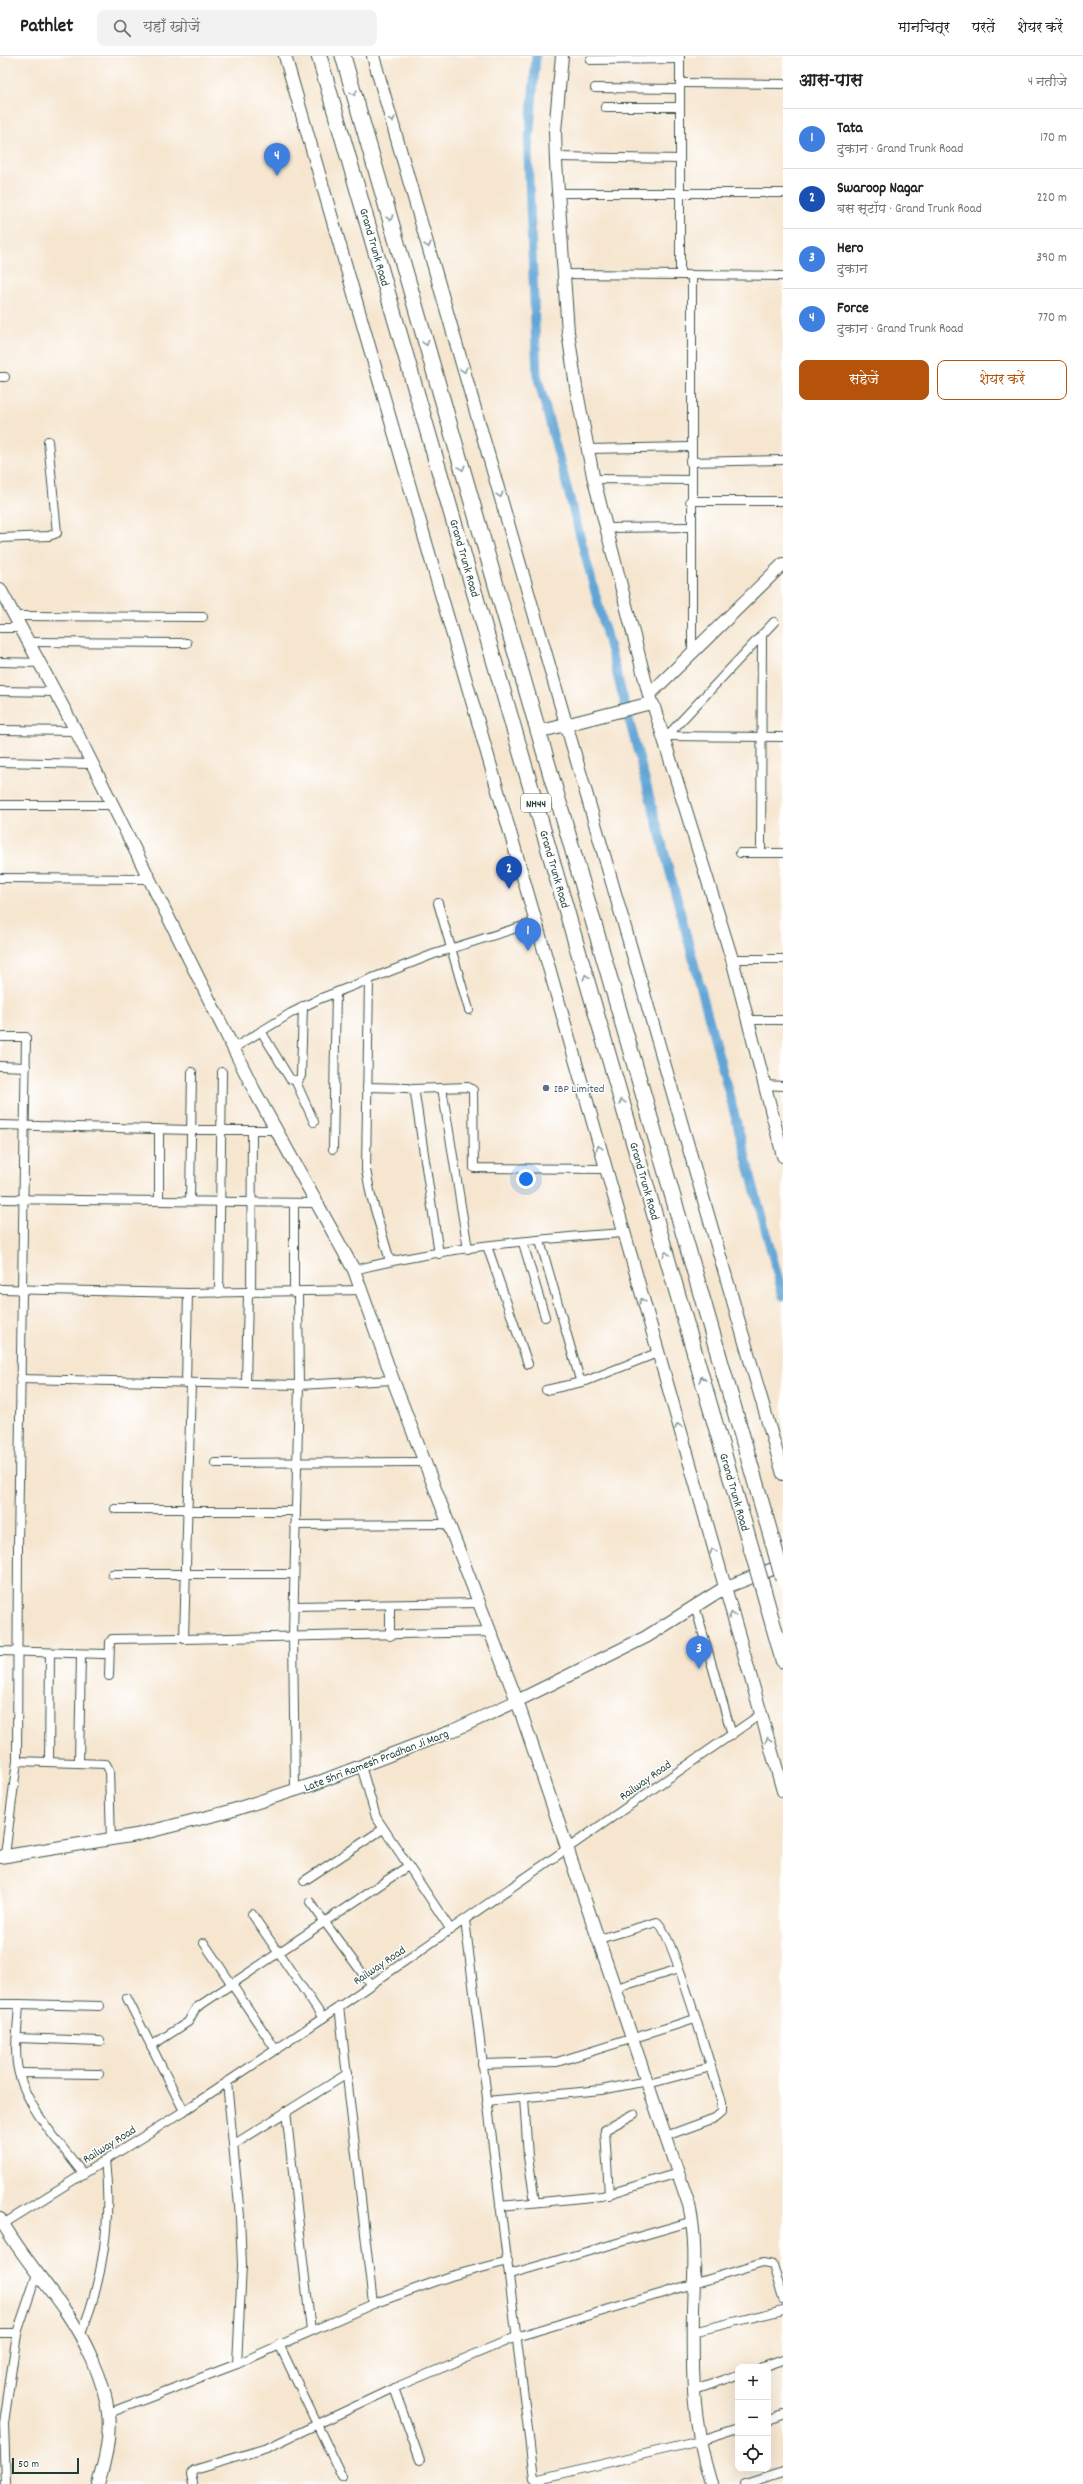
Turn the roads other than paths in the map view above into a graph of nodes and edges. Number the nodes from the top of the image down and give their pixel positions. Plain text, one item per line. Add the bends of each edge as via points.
1 (285, 56) edge
2 (320, 56) edge
3 (343, 56) edge
4 (373, 56) edge
5 (562, 56) edge
6 (680, 58) edge
7 (590, 60) dead end
8 (783, 84) edge
9 (680, 86) junction
10 (595, 88) dead end
11 (605, 107) dead end
12 (680, 107) junction
13 (556, 157) junction
14 (680, 159) junction
15 (680, 192) junction
16 (557, 193) junction
17 (783, 193) edge
18 (563, 274) junction
19 (680, 275) junction
20 (692, 275) junction
21 (783, 276) edge
22 (48, 440) dead end
23 (690, 447) junction
24 (588, 449) junction
25 (783, 460) edge
26 (690, 462) junction
27 (594, 479) junction
28 (690, 480) junction
29 (690, 501) junction
30 (783, 501) edge
31 (690, 527) junction
32 (606, 528) junction
33 (0, 538) edge
34 (783, 564) edge
35 (0, 589) edge
36 (15, 616) junction
37 (203, 617) dead end
38 (774, 622) dead end
39 (0, 628) edge
40 (21, 628) junction
41 (762, 634) junction
42 (29, 642) junction
43 (187, 643) dead end
44 (692, 652) junction
45 (0, 662) edge
46 (41, 662) junction
47 (0, 691) edge
48 (55, 692) junction
49 (647, 701) junction
50 (566, 725) junction
51 (0, 730) edge
52 (76, 731) junction
53 (538, 732) junction
54 (665, 736) junction
55 (761, 737) junction
56 (783, 737) edge
57 (0, 762) edge
58 (92, 764) junction
59 (0, 804) edge
60 (114, 806) junction
61 (740, 853) dead end
62 (761, 853) junction
63 (783, 853) edge
64 (0, 878) edge
65 (150, 879) junction
66 (438, 903) dead end
67 (536, 922) junction
68 (452, 949) junction
69 (783, 958) edge
70 (732, 959) junction
71 (369, 980) junction
72 (336, 992) junction
73 (303, 1006) junction
74 (469, 1010) dead end
75 (748, 1020) junction
76 (783, 1020) edge
77 (261, 1031) junction
78 (0, 1037) edge
79 (234, 1048) junction
80 (0, 1066) edge
81 (26, 1067) junction
82 (192, 1072) dead end
83 (222, 1072) dead end
84 (296, 1082) junction
85 (765, 1086) junction
86 (783, 1086) edge
87 (367, 1087) junction
88 (442, 1088) junction
89 (412, 1089) junction
90 (314, 1122) dead end
91 (0, 1125) edge
92 (24, 1126) junction
93 (159, 1129) junction
94 (191, 1130) junction
95 (222, 1130) junction
96 (252, 1130) junction
97 (275, 1130) junction
98 (782, 1149) edge
99 (333, 1150) dead end
100 (605, 1169) junction
101 (0, 1199) edge
102 (23, 1200) junction
103 (159, 1200) junction
104 (190, 1201) junction
105 (220, 1202) junction
106 (251, 1202) junction
107 (294, 1203) junction
108 (315, 1203) junction
109 (623, 1233) junction
110 (540, 1241) junction
111 (523, 1243) junction
112 (487, 1246) junction
113 (468, 1249) junction
114 (439, 1254) junction
115 (390, 1261) junction
116 (354, 1270) junction
117 (0, 1289) edge
118 (22, 1289) junction
119 (362, 1290) junction
120 (188, 1293) junction
121 (220, 1293) junction
122 (249, 1293) junction
123 (296, 1293) junction
124 (545, 1317) dead end
125 (657, 1353) junction
126 (528, 1364) dead end
127 (20, 1379) junction
128 (393, 1380) junction
129 (582, 1382) junction
130 (189, 1383) junction
131 (246, 1384) junction
132 (299, 1385) junction
133 (546, 1390) dead end
134 (425, 1462) junction
135 (215, 1463) dead end
136 (296, 1463) junction
137 (783, 1474) edge
138 (115, 1509) dead end
139 (187, 1510) junction
140 (296, 1511) junction
141 (448, 1524) junction
142 (295, 1525) junction
143 (783, 1565) edge
144 (185, 1573) junction
145 (112, 1574) dead end
146 (294, 1574) junction
147 (783, 1579) edge
148 (724, 1588) junction
149 (479, 1603) junction
150 (390, 1605) junction
151 (294, 1606) junction
152 (695, 1606) junction
153 (490, 1632) junction
154 (390, 1636) junction
155 (183, 1638) junction
156 (294, 1638) junction
157 (0, 1651) edge
158 (17, 1651) junction
159 (50, 1653) junction
160 (104, 1654) dead end
161 (82, 1655) junction
162 (783, 1660) edge
163 (109, 1676) dead end
164 (517, 1701) junction
165 (761, 1714) junction
166 (732, 1735) junction
167 (17, 1762) junction
168 (49, 1762) junction
169 (80, 1762) junction
170 (361, 1766) junction
171 (296, 1790) junction
172 (783, 1791) edge
173 (383, 1829) junction
174 (111, 1840) junction
175 (568, 1849) junction
176 (3, 1856) edge
177 (408, 1866) junction
178 (304, 1881) dead end
179 (310, 1902) dead end
180 (252, 1914) dead end
181 (465, 1920) junction
182 (326, 1922) junction
183 (451, 1930) junction
184 (599, 1939) junction
185 (204, 1943) dead end
186 (278, 1953) junction
187 (679, 1969) junction
188 (232, 1985) junction
189 (371, 1985) junction
190 (616, 1988) junction
191 (127, 1998) dead end
192 (0, 2004) edge
193 (19, 2004) junction
194 (100, 2006) dead end
195 (339, 2006) junction
196 (323, 2018) junction
197 (695, 2019) junction
198 (633, 2037) junction
199 (17, 2038) junction
200 (100, 2041) dead end
201 (151, 2046) junction
202 (276, 2050) junction
203 (482, 2064) junction
204 (711, 2067) junction
205 (19, 2073) junction
206 (100, 2074) dead end
207 (347, 2074) junction
208 (227, 2082) junction
209 (648, 2082) junction
210 (524, 2098) junction
211 (487, 2101) junction
212 (184, 2111) junction
213 (286, 2111) junction
214 (634, 2114) dead end
215 (666, 2136) junction
216 (233, 2145) junction
217 (105, 2160) junction
218 (678, 2173) junction
219 (83, 2174) junction
220 (609, 2194) junction
221 (535, 2202) junction
222 (500, 2206) junction
223 (693, 2221) junction
224 (1, 2223) edge
225 (508, 2261) junction
226 (37, 2274) junction
227 (510, 2274) junction
228 (694, 2284) junction
229 (783, 2299) edge
230 (372, 2304) junction
231 (783, 2310) edge
232 (311, 2331) junction
233 (692, 2332) junction
234 (0, 2333) edge
235 (17, 2333) junction
236 (80, 2336) junction
237 (516, 2337) junction
238 (279, 2344) junction
239 (783, 2360) edge
240 (237, 2364) junction
241 (771, 2364) edge
242 (735, 2376) edge
243 (394, 2388) junction
244 (692, 2391) junction
245 (108, 2413) junction
246 (783, 2415) edge
247 (771, 2419) edge
248 (2, 2424) edge
249 (318, 2424) junction
250 (735, 2431) edge
251 (700, 2442) junction
252 (420, 2460) dead end
253 (783, 2472) edge
254 (342, 2477) dead end
255 (6, 2484) edge
256 (98, 2484) edge
257 (193, 2484) edge
258 (710, 2484) edge
259 (745, 2484) edge

1 - 67 street
162 -> 2 highway, Grand Trunk Road / NH44, bridge
3 -> 53 highway, Grand Trunk Road / NH44
4 -> 50 street
5 - 13 street via 555,130
6 - 7 street
6 - 9 street
8 - 9 street
9 - 10 street
9 - 12 street
11 - 12 street
12 - 14 street
13 - 14 street
13 - 16 street
14 - 15 street
15 - 16 street
15 - 17 street
15 - 19 street
16 - 18 street
18 - 19 street
18 - 24 street via 568,332
19 - 20 street
20 - 21 street
20 - 23 street
22 - 33 street via 57,533 49,536
23 - 24 street
23 - 26 street
24 - 27 street
25 - 26 street
26 - 28 street
27 - 28 street
27 - 32 street
28 - 29 street
29 - 30 street
29 - 31 street
31 - 32 street
31 - 44 street
32 - 49 street
34 - 44 street
35 - 36 street
36 - 37 street
36 - 40 street
38 - 41 street
39 - 40 street
40 - 42 street
41 - 54 street
41 - 55 street
42 - 43 street
42 - 46 street
44 - 49 street
45 - 46 street
46 - 48 street
47 - 48 street
48 - 52 street
49 - 50 street
49 - 54 street
50 - 53 street
50 - 137 street
51 - 52 street
52 - 58 street
53 - 147 highway, Grand Trunk Road / NH44, bridge
54 - 55 street
54 - 70 street
55 - 56 street
55 - 62 street
57 - 58 street
58 - 60 street
59 - 60 street
60 - 65 street
61 - 62 street
62 - 63 street
64 - 65 street
65 - 79 street
66 - 68 street
67 - 68 street
100 -> 67 street
68 - 71 street
68 - 74 street
69 - 70 street
70 - 75 street
71 - 72 street
71 - 87 street
72 - 73 street
72 - 99 street
73 - 77 street
73 - 84 street via 301,1078
75 - 76 street
75 - 85 street
77 - 79 street
77 - 84 street via 290,1079
78 - 81 street via 26,1037
79 - 97 street
80 - 81 street
81 - 92 street
82 - 94 street
83 - 95 street
84 - 90 street
85 - 86 street
85 - 98 street
87 - 89 street
87 - 115 street via 366,1170
88 - 89 street
88 - 100 street via 468,1087 473,1090 474,1168
88 - 113 street
89 - 114 street via 417,1098
91 - 92 street
92 - 93 street
92 - 102 street
93 - 94 street
93 - 103 street
94 - 95 street
94 - 104 street
95 - 96 street
95 - 105 street
96 - 97 street
96 - 106 street
97 - 108 street
100 - 109 street
101 - 102 street
102 - 103 street
102 - 118 street
103 - 104 street
104 - 105 street
105 - 106 street
105 - 121 street
106 - 107 street
106 - 122 street
107 - 108 street
107 - 123 street
108 - 116 street
109 - 110 street
125 -> 109 street
110 - 111 street
110 - 129 street
111 - 112 street
111 - 124 street
112 - 113 street
112 - 126 street
113 - 114 street
114 - 115 street
115 - 116 street
116 - 119 street
117 - 118 street
118 - 120 street
118 - 127 street
119 - 123 street
119 - 128 street
120 - 121 street
120 - 130 street
121 - 122 street
122 - 123 street
122 - 131 street
123 - 132 street
125 - 129 street
148 -> 125 street
127 - 130 street
127 - 158 street
128 - 132 street
128 - 134 street
129 - 133 street
130 - 131 street
130 - 139 street
131 - 132 street
132 - 136 street
134 - 136 street
134 - 141 street
135 - 136 street
136 - 140 street
138 - 139 street
139 - 140 street
139 - 144 street
140 - 142 street
141 - 142 street
141 - 149 street
142 - 146 street
143 - 148 street, Late Shri Ramesh Pradhan Ji Marg
144 - 145 street
144 - 146 street
144 - 155 street
146 - 151 street
148 - 152 street, Late Shri Ramesh Pradhan Ji Marg
165 -> 148 street
149 - 150 street
149 - 153 street
150 - 151 street
150 - 154 street
151 - 156 street
152 - 164 street, Late Shri Ramesh Pradhan Ji Marg via 646,1637
152 - 166 street
153 - 154 street
153 - 164 street
154 - 156 street
155 - 156 street
155 - 163 street via 112,1639
156 - 171 street
157 - 158 street
158 - 159 street
158 - 167 street
159 - 161 street
159 - 168 street
160 - 161 street
161 - 169 street
164 - 170 street, Late Shri Ramesh Pradhan Ji Marg via 452,1731
164 - 175 street
165 - 166 street, Railway Road
172 -> 165 street
166 - 175 street, Railway Road
167 - 168 street
167 - 176 street
168 - 169 street
169 - 174 street via 102,1762 108,1766
170 - 171 street, Late Shri Ramesh Pradhan Ji Marg
170 - 173 street via 368,1797
171 - 174 street, Late Shri Ramesh Pradhan Ji Marg via 227,1812
173 - 177 street
173 - 178 street
174 - 176 street, Late Shri Ramesh Pradhan Ji Marg
175 - 181 street, Railway Road
175 - 184 street
177 - 182 street
177 - 183 street
179 - 182 street
180 - 186 street
181 - 183 street, Railway Road
181 - 203 street
182 - 186 street
182 - 189 street
183 - 189 street, Railway Road
184 - 187 street via 657,1922 662,1924
184 - 190 street
185 - 188 street
186 - 188 street
186 - 196 street
187 - 190 street
187 - 197 street
188 - 201 street via 196,2008 189,2021
188 - 202 street
189 - 195 street, Railway Road
190 - 198 street
191 - 201 street
192 - 193 street
193 - 194 street
193 - 199 street
195 - 196 street, Railway Road
195 - 207 street
196 - 202 street, Railway Road
197 - 198 street
197 - 204 street
198 - 203 street via 557,2062
198 - 209 street
199 - 200 street
199 - 205 street
201 - 212 street
202 - 208 street, Railway Road
203 - 211 street
204 - 209 street
204 - 215 street via 722,2102 722,2112 715,2118
205 - 206 street
205 - 219 street via 35,2108
207 - 213 street
207 - 230 street
208 - 212 street, Railway Road
208 - 216 street
209 - 210 street
209 - 215 street
210 - 211 street
210 - 221 street via 528,2157
211 - 222 street
212 - 217 street, Railway Road
213 - 216 street
213 - 232 street
214 - 220 street via 605,2130
215 - 218 street
216 - 240 street via 242,2266
217 - 219 street, Railway Road
217 - 236 street via 108,2196 97,2290
218 - 220 street
218 - 223 street
219 - 224 street, Railway Road
220 - 221 street
221 - 222 street
222 - 225 street
223 - 227 street
223 - 228 street
224 - 226 street
225 - 227 street
225 - 230 street via 451,2276
226 - 235 street
226 - 236 street
227 - 237 street
228 - 229 street via 768,2262 773,2264
228 - 233 street
228 - 237 street
230 - 232 street
231 - 233 street
232 - 238 street
233 - 244 street
234 - 235 street
235 - 248 street
236 - 245 street via 98,2376
237 - 243 street
237 - 251 street via 533,2474 536,2479
238 - 240 street
238 - 249 street
239 - 241 street
240 - 245 street
242 - 244 street
243 - 249 street
243 - 252 street
244 - 251 street
245 - 256 street via 106,2457
246 - 247 street
248 - 255 street
249 - 254 street
249 - 257 street via 261,2450 194,2470 191,2474
250 - 251 street
251 - 258 street
253 - 259 street

